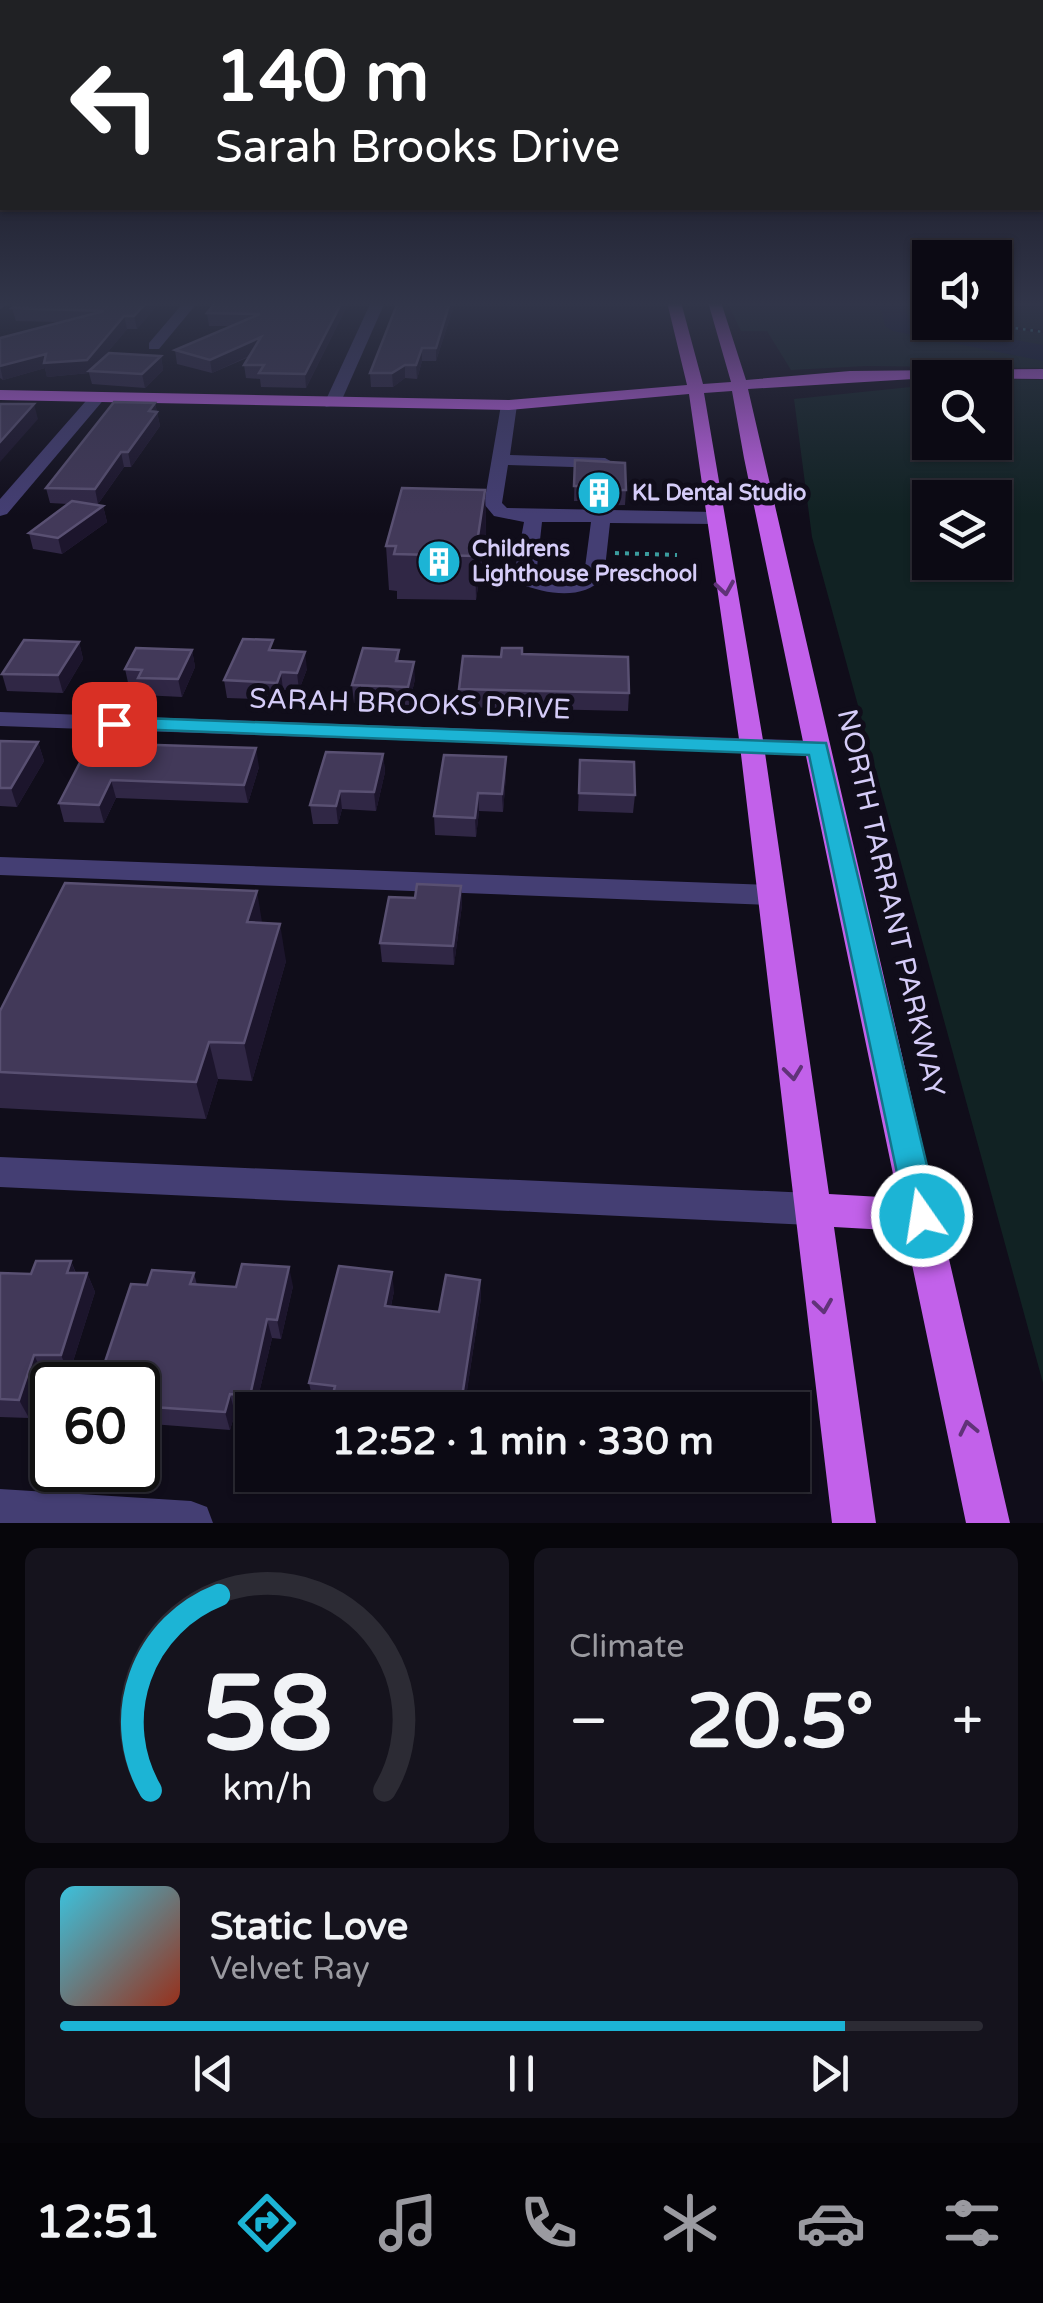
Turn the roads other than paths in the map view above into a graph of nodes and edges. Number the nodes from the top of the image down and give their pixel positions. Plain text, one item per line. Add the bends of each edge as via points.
1 (346, 373) edge
2 (692, 373) edge
3 (736, 373) edge
4 (1043, 374) edge
5 (740, 385) junction
6 (696, 388) junction
7 (0, 395) edge
8 (98, 398) junction
9 (332, 404) junction
10 (509, 405) junction
11 (500, 460) junction
12 (618, 464) edge
13 (0, 510) edge
14 (534, 516) junction
15 (601, 517) junction
16 (714, 518) junction
17 (0, 720) edge
18 (752, 746) junction
19 (818, 748) junction
20 (0, 866) edge
21 (770, 895) junction
22 (0, 1172) edge
23 (810, 1210) junction
24 (922, 1216) junction
25 (0, 1511) edge
26 (191, 1523) edge
27 (854, 1523) edge
28 (988, 1523) edge

1 - 9 street
2 - 6 main road
3 - 5 main road, NORTH TARRANT PARKWAY
4 - 5 main road
5 - 6 main road
5 - 19 main road, NORTH TARRANT PARKWAY
6 - 10 main road
6 - 16 main road
7 - 8 main road
8 - 9 main road
8 - 13 street
9 - 10 main road
10 - 11 street
11 - 12 street
11 - 14 street via 493,504 501,512
14 - 15 street
14 - 15 street via 528,580 556,587 586,584 598,569
15 - 16 street
16 -> 18 main road
17 - 18 street, SARAH BROOKS DRIVE
18 - 19 street, SARAH BROOKS DRIVE
18 - 21 main road
19 - 24 main road, NORTH TARRANT PARKWAY
20 - 21 street
21 -> 23 main road
22 - 23 street
23 - 24 main road
23 -> 27 main road
28 -> 24 main road, NORTH TARRANT PARKWAY
25 - 26 street

